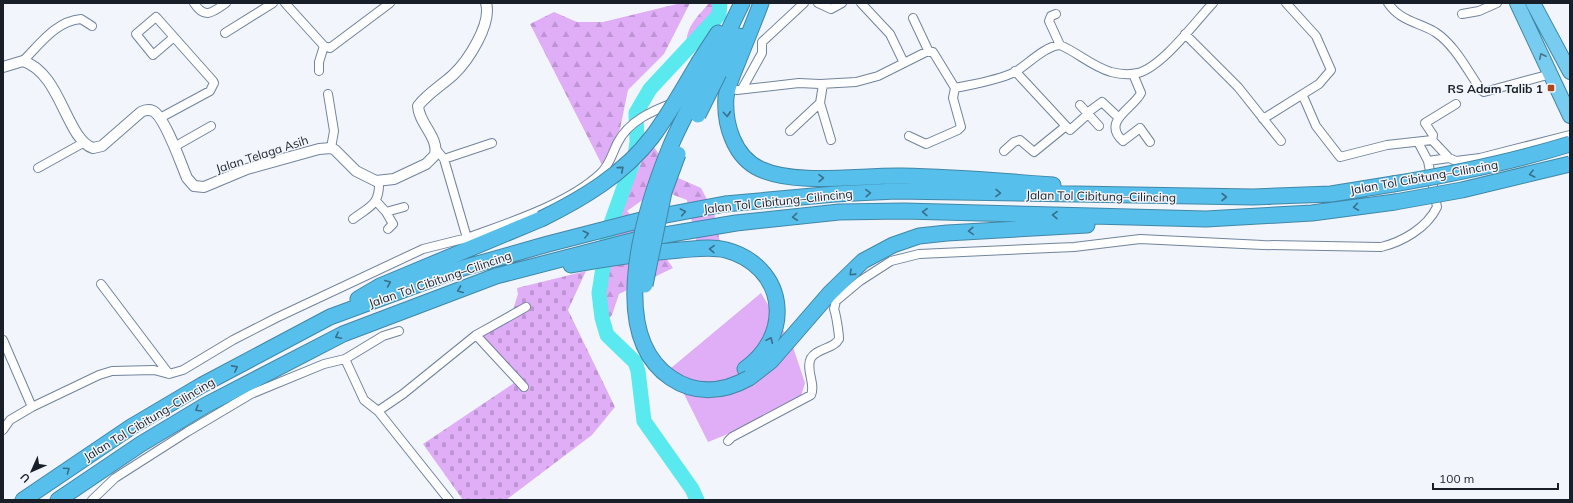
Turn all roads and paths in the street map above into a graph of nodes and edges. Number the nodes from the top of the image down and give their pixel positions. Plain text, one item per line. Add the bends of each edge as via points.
1 (194, 3) edge
2 (226, 3) edge
3 (273, 3) edge
4 (285, 3) edge
5 (390, 3) edge
6 (486, 3) edge
7 (738, 3) edge
8 (742, 3) edge
9 (757, 3) edge
10 (761, 3) edge
11 (804, 3) edge
12 (818, 3) edge
13 (842, 3) edge
14 (861, 3) edge
15 (1213, 3) edge
16 (1286, 3) edge
17 (1388, 3) edge
18 (1497, 3) edge
19 (1517, 3) edge
20 (1533, 3) edge
21 (1056, 14) dead end
22 (1462, 14) dead end
23 (913, 18) dead end
24 (92, 26) dead end
25 (225, 33) dead end
26 (1185, 34) junction
27 (174, 37) junction
28 (1060, 45) junction
29 (324, 46) junction
30 (929, 52) junction
31 (23, 61) junction
32 (904, 64) junction
33 (4, 65) edge
34 (1568, 65) edge
35 (710, 67) junction
36 (320, 71) dead end
37 (1015, 71) junction
38 (1133, 74) junction
39 (1550, 74) junction
40 (823, 84) junction
41 (955, 88) junction
42 (720, 90) dead end
43 (328, 94) dead end
44 (1303, 96) junction
45 (820, 103) junction
46 (1456, 104) dead end
47 (1080, 105) dead end
48 (1088, 114) junction
49 (1570, 116) edge
50 (160, 118) junction
51 (1119, 118) junction
52 (1264, 119) junction
53 (211, 126) dead end
54 (1066, 126) junction
55 (1099, 126) dead end
56 (790, 131) dead end
57 (909, 136) dead end
58 (1570, 136) edge
59 (831, 140) dead end
60 (1432, 140) junction
61 (1281, 141) dead end
62 (1150, 142) dead end
63 (1418, 142) junction
64 (83, 143) junction
65 (492, 143) dead end
66 (1570, 144) edge
67 (174, 147) junction
68 (331, 148) junction
69 (436, 149) junction
70 (1004, 150) dead end
71 (1450, 158) junction
72 (444, 159) junction
73 (1428, 161) junction
74 (1570, 164) edge
75 (38, 168) dead end
76 (379, 181) junction
77 (1185, 197) junction
78 (376, 201) junction
79 (404, 207) dead end
80 (386, 212) junction
81 (352, 219) dead end
82 (1206, 219) junction
83 (388, 229) dead end
84 (467, 238) junction
85 (633, 247) junction
86 (101, 284) dead end
87 (526, 308) dead end
88 (330, 317) junction
89 (399, 331) dead end
90 (476, 335) junction
91 (4, 345) edge
92 (345, 359) junction
93 (168, 374) junction
94 (747, 374) junction
95 (524, 387) dead end
96 (32, 408) junction
97 (378, 411) junction
98 (3, 430) edge
99 (728, 441) dead end
100 (23, 500) edge
101 (58, 500) edge
102 (92, 500) edge
103 (449, 500) edge

1 - 2 street via 200,10 208,13
3 - 25 street
4 - 29 street
5 - 29 street via 334,46
6 - 69 street via 484,28 465,62 418,106
7 - 35 highway
8 - 35 highway
9 - 35 highway
10 -> 77 highway via 726,96 727,118 734,142 747,161 759,169 804,178 901,176 1030,183
11 - 40 street via 762,42 762,53 739,90 798,83
12 - 13 street via 832,9
14 - 32 street via 890,34
15 - 26 street
16 - 44 street via 1316,36 1331,68 1319,84
17 - 39 street via 1402,17 1444,39 1484,92
18 - 22 street via 1479,11
39 -> 19 highway
20 - 34 highway
21 - 28 street via 1051,16 1049,21
23 - 30 street
24 - 31 street via 81,19 65,23
26 - 38 street via 1145,70
26 - 52 street via 1238,87
27 - 27 street via 156,17 136,34 153,55
27 - 50 street via 214,83 210,91
28 - 37 street via 1047,50
28 - 38 street via 1110,72
29 - 36 street via 319,62
30 - 32 street
30 - 41 street via 935,55
31 - 33 street
31 - 64 street via 35,66 51,85
32 - 40 street via 868,79
88 -> 35 highway, bridge via 380,286 541,219 570,205 603,184 652,138 672,108
35 - 94 highway, bridge via 671,144 655,186 638,257 636,316 648,353 659,367 676,381 695,389 710,390 733,385
37 - 41 street
37 - 54 street
38 - 51 street via 1141,93
39 - 49 highway
40 - 45 street
41 - 57 street via 953,98 961,123 958,130 926,144
42 - 84 street via 682,99 646,115 625,130 600,174 575,192 527,216
43 - 68 street via 334,131
44 - 52 street
44 - 63 street via 1316,126 1340,157 1388,145
45 - 56 street
45 - 59 street
46 - 60 street via 1425,123 1433,135
47 - 48 street
48 - 51 street via 1102,102
48 - 54 street via 1070,130
48 - 55 street
50 - 64 street via 157,113 148,109 98,148 88,147
50 - 67 street, Jalan Telaga Asih
51 - 62 street via 1115,129 1122,141 1140,128
52 - 61 street
53 - 67 street
54 - 70 street via 1034,152 1020,140
58 - 71 street via 1480,158
60 - 63 street
60 - 71 street
63 - 73 street
64 - 75 street
65 - 72 street
77 -> 66 highway, Jalan Tol Cibitung–Cilincing, bridge via 1331,194 1465,172
67 - 68 street, Jalan Telaga Asih via 187,178 194,186 199,187 247,169
68 - 76 street via 364,176
69 - 72 street
69 - 76 street via 435,155 426,164 394,178
71 - 73 street
72 - 84 street
73 - 99 street via 1437,200 1434,214 1401,241 1381,246 1140,239 1074,246 919,254 891,261 860,281 836,301 834,309 839,339 811,358 812,390 809,397
74 -> 82 highway, Jalan Tol Cibitung–Cilincing, bridge via 1462,190 1395,202 1312,213
76 - 78 street via 380,194
88 -> 77 highway, Jalan Tol Cibitung–Cilincing via 463,268 645,219 725,204 889,192
78 - 80 street
78 - 81 street
79 - 80 street
80 - 83 street via 393,224
82 -> 85 highway, Jalan Tol Cibitung–Cilincing via 904,211 839,212 736,223
82 -> 94 highway via 919,236 863,261 830,293 771,361
84 - 93 street via 422,249 270,321 183,370
94 -> 85 highway via 764,351 776,323 775,295 766,276 741,255 717,249
85 -> 101 highway, Jalan Tol Cibitung–Cilincing via 496,276 343,334 206,405 140,444
86 - 93 street
87 - 90 street
100 -> 88 highway, Jalan Tol Cibitung–Cilincing via 131,427 202,385
89 - 92 street via 383,336
90 - 95 street
90 - 97 street
91 - 96 street
92 - 97 street via 364,400
92 - 102 street via 324,364 251,394 115,478
93 - 96 street via 154,370 106,373
96 - 98 street via 10,420
97 - 103 street

